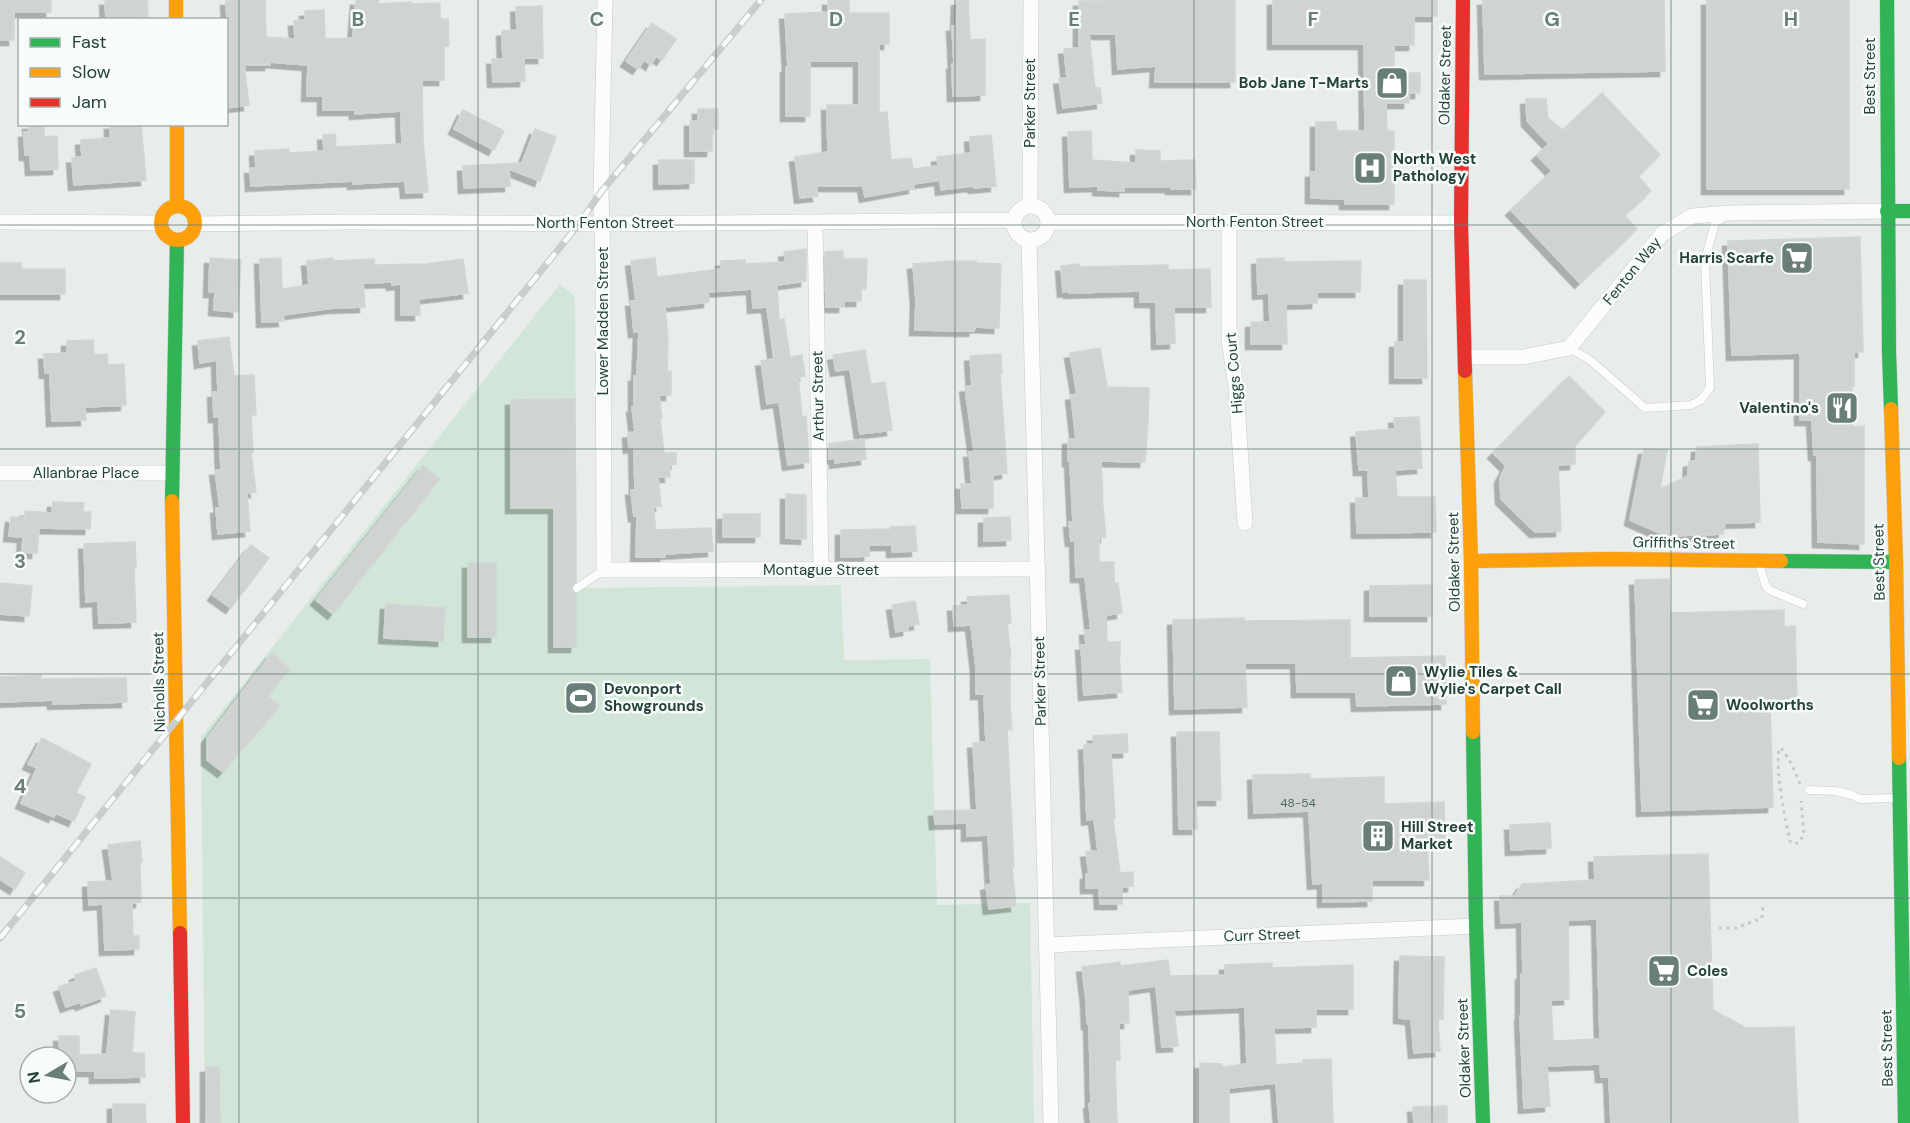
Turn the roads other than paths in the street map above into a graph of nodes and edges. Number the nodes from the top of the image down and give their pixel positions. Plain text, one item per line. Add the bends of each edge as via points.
1 (176, 0) edge
2 (605, 0) edge
3 (1031, 0) edge
4 (1463, 0) edge
5 (1887, 0) edge
6 (176, 18) edge
7 (177, 126) edge
8 (177, 206) junction
9 (1029, 206) junction
10 (1887, 211) junction
11 (1910, 211) edge
12 (1731, 213) junction
13 (1014, 220) junction
14 (0, 222) edge
15 (815, 222) junction
16 (1048, 222) junction
17 (1229, 222) junction
18 (160, 223) junction
19 (1461, 223) junction
20 (195, 224) junction
21 (602, 224) junction
22 (1029, 240) junction
23 (177, 241) junction
24 (1569, 348) junction
25 (1465, 357) junction
26 (0, 473) edge
27 (172, 473) junction
28 (1245, 523) dead end
29 (1758, 560) junction
30 (1471, 561) junction
31 (1896, 562) junction
32 (1038, 569) junction
33 (604, 570) junction
34 (821, 570) junction
35 (577, 588) dead end
36 (1803, 604) dead end
37 (1809, 790) dead end
38 (1900, 798) junction
39 (1476, 926) junction
40 (1047, 945) junction
41 (183, 1123) edge
42 (1051, 1123) edge
43 (1483, 1123) edge
44 (1905, 1123) edge

1 - 6 main road
2 - 21 street, Lower Madden Street
3 - 9 street, Parker Street
4 - 19 main road, Oldaker Street
5 - 10 main road, Best Street
7 - 8 main road
8 - 18 main road via 166,211
8 - 20 main road via 189,210
9 - 13 street via 1020,210
9 - 16 street via 1041,209
10 - 11 main road
10 - 12 street, Fenton Way
10 - 31 main road, Best Street
12 - 24 street, Fenton Way via 1692,216 1662,234
12 - 24 lane via 1715,223 1705,260 1710,388 1701,400 1691,405 1646,408 1590,360
13 - 15 street, North Fenton Street
13 - 22 street via 1016,231
14 - 18 street
15 - 21 street, North Fenton Street
15 - 34 street, Arthur Street
16 - 17 street, North Fenton Street
16 - 22 street via 1041,237
17 - 19 street, North Fenton Street
17 - 28 street, Higgs Court via 1229,340
18 - 23 main road via 165,235
19 - 25 main road, Oldaker Street
20 - 21 street, North Fenton Street
20 - 23 main road via 190,236
21 - 33 street, Lower Madden Street
22 - 32 street, Parker Street
23 - 27 main road, Nicholls Street
24 - 25 street via 1524,357
25 - 30 main road, Oldaker Street
26 - 27 street, Allanbrae Place
27 - 41 main road, Nicholls Street
29 - 30 main road, Griffiths Street
29 - 31 main road, Griffiths Street
29 - 36 lane via 1769,590
30 - 39 main road, Oldaker Street
31 - 38 main road, Best Street
32 - 34 street, Montague Street
32 - 40 street, Parker Street
33 - 34 street, Montague Street
33 - 35 lane
37 - 38 lane via 1836,791 1860,799
38 - 44 main road, Best Street
39 - 40 street, Curr Street
39 - 43 main road, Oldaker Street
40 - 42 street, Parker Street

